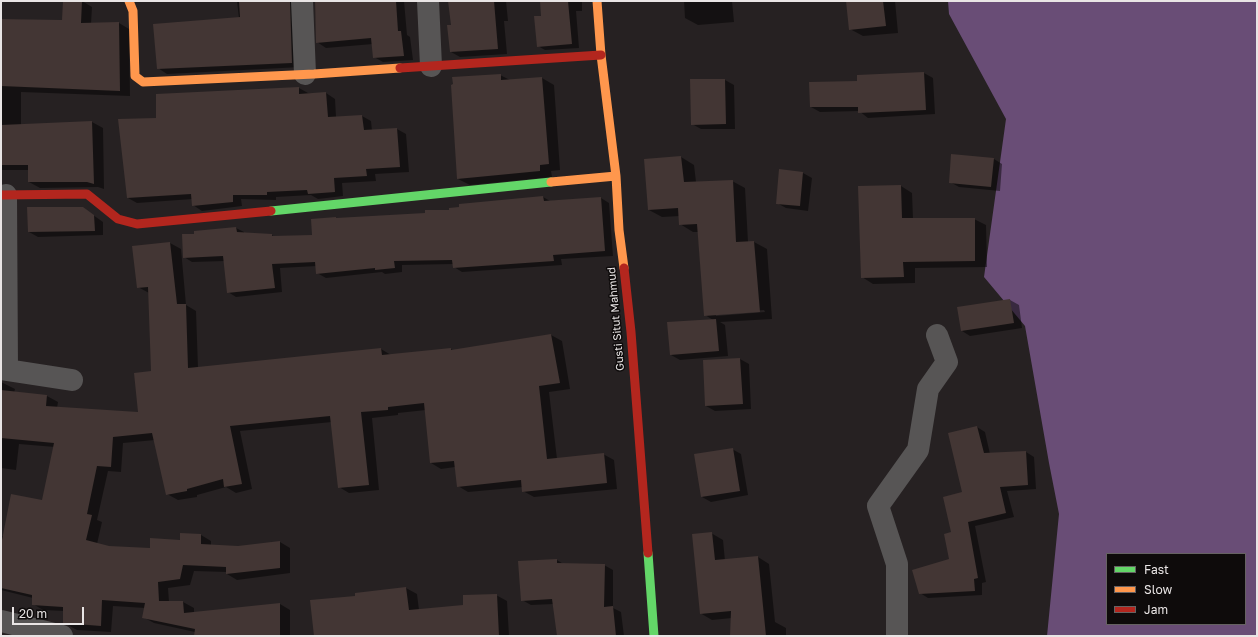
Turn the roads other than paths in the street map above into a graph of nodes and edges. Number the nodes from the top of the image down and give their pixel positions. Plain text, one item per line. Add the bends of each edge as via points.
1 (129, 1) edge
2 (302, 1) edge
3 (428, 1) edge
4 (597, 1) edge
5 (601, 54) junction
6 (431, 66) junction
7 (305, 74) junction
8 (616, 176) junction
9 (4, 195) edge
10 (937, 335) dead end
11 (4, 370) edge
12 (72, 380) dead end
13 (1, 621) edge
14 (62, 636) edge
15 (654, 636) edge
16 (897, 636) edge

1 - 7 main road via 132,11 135,76 143,82
2 - 7 street
3 - 6 street
4 - 5 main road, Gusti Situt Mahmud
5 - 6 main road
5 - 8 main road, Gusti Situt Mahmud
6 - 7 main road
8 - 9 main road via 137,224 118,219 87,194
8 - 15 main road, Gusti Situt Mahmud via 619,230 631,332
9 - 11 street
10 - 16 street via 947,362 928,389 918,450 878,506 898,564
11 - 12 street
13 - 14 street

